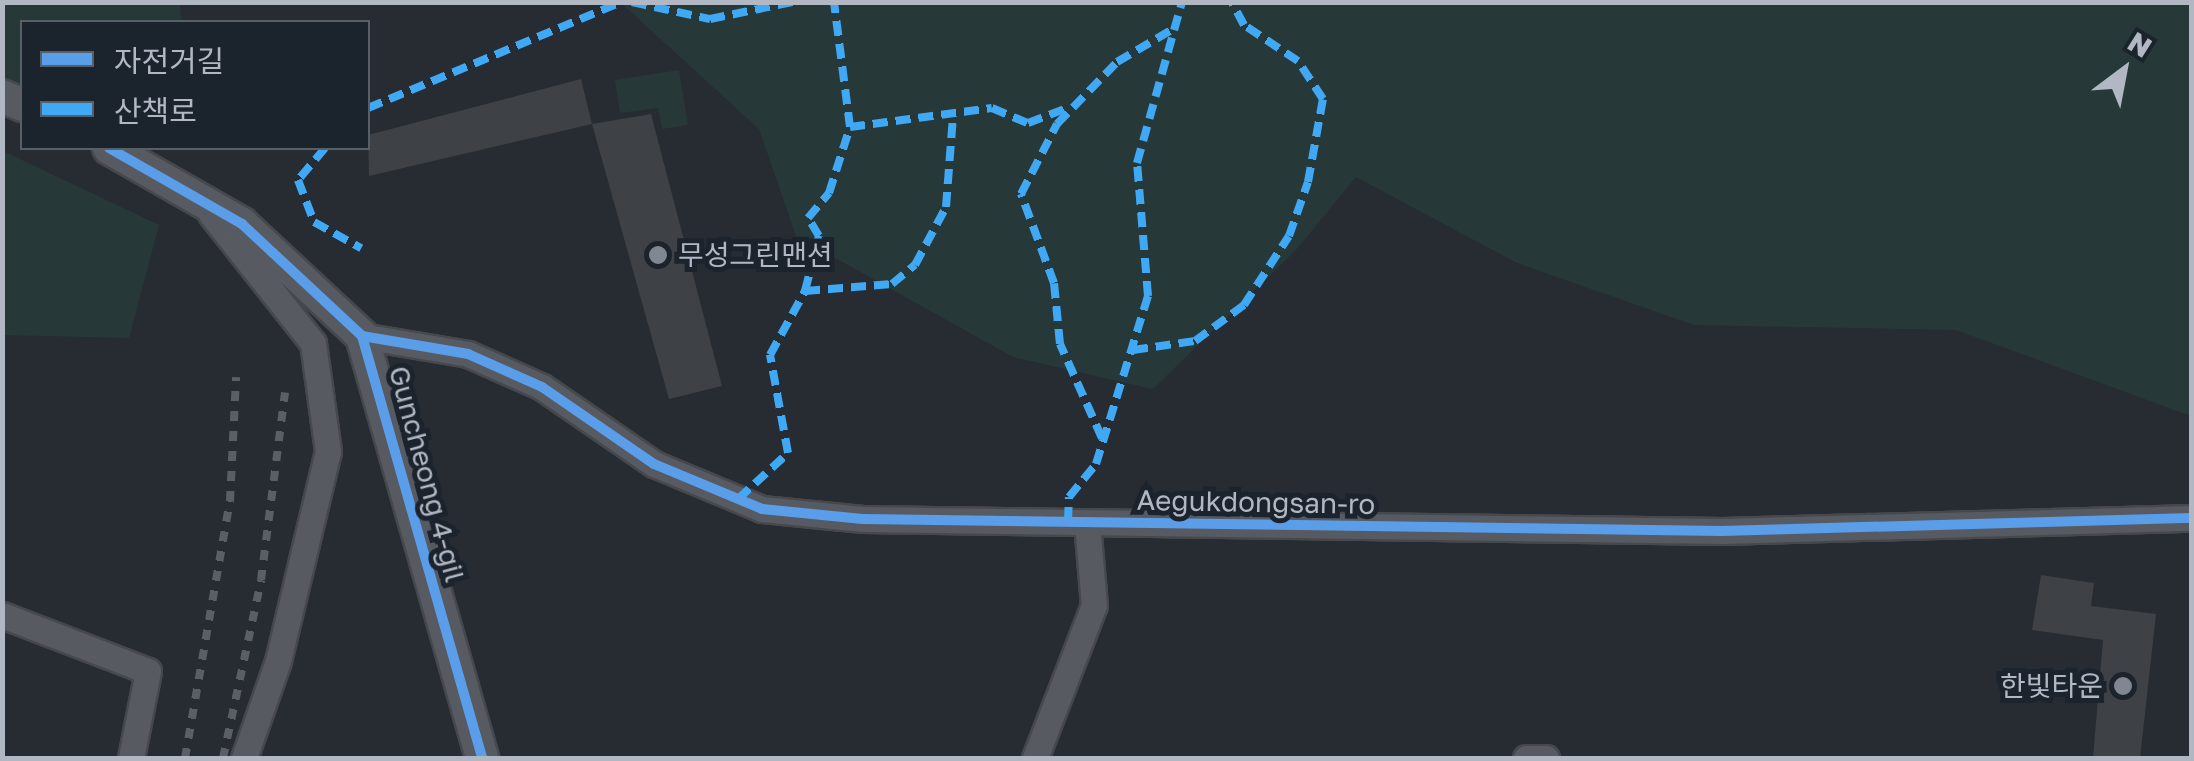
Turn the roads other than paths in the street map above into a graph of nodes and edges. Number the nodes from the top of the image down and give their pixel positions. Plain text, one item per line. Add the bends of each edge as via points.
1 (113, 150) edge
2 (184, 184) junction
3 (362, 336) junction
4 (2192, 518) edge
5 (1087, 523) junction
6 (2, 615) edge
7 (132, 758) edge
8 (244, 758) edge
9 (482, 758) edge
10 (1035, 758) edge
11 (1526, 758) edge
12 (1546, 758) edge

1 - 2 street, Guncheong 4-gil
2 - 3 street, Guncheong 4-gil via 242,224
2 - 8 street via 312,342 328,451 278,661
3 - 5 street, Aegukdongsan-ro via 468,354 542,387 654,464 762,510
3 - 9 street, Guncheong 4-gil
4 - 5 street, Aegukdongsan-ro via 1722,531
5 - 10 street via 1094,604
6 - 7 street via 148,671
11 - 12 street

